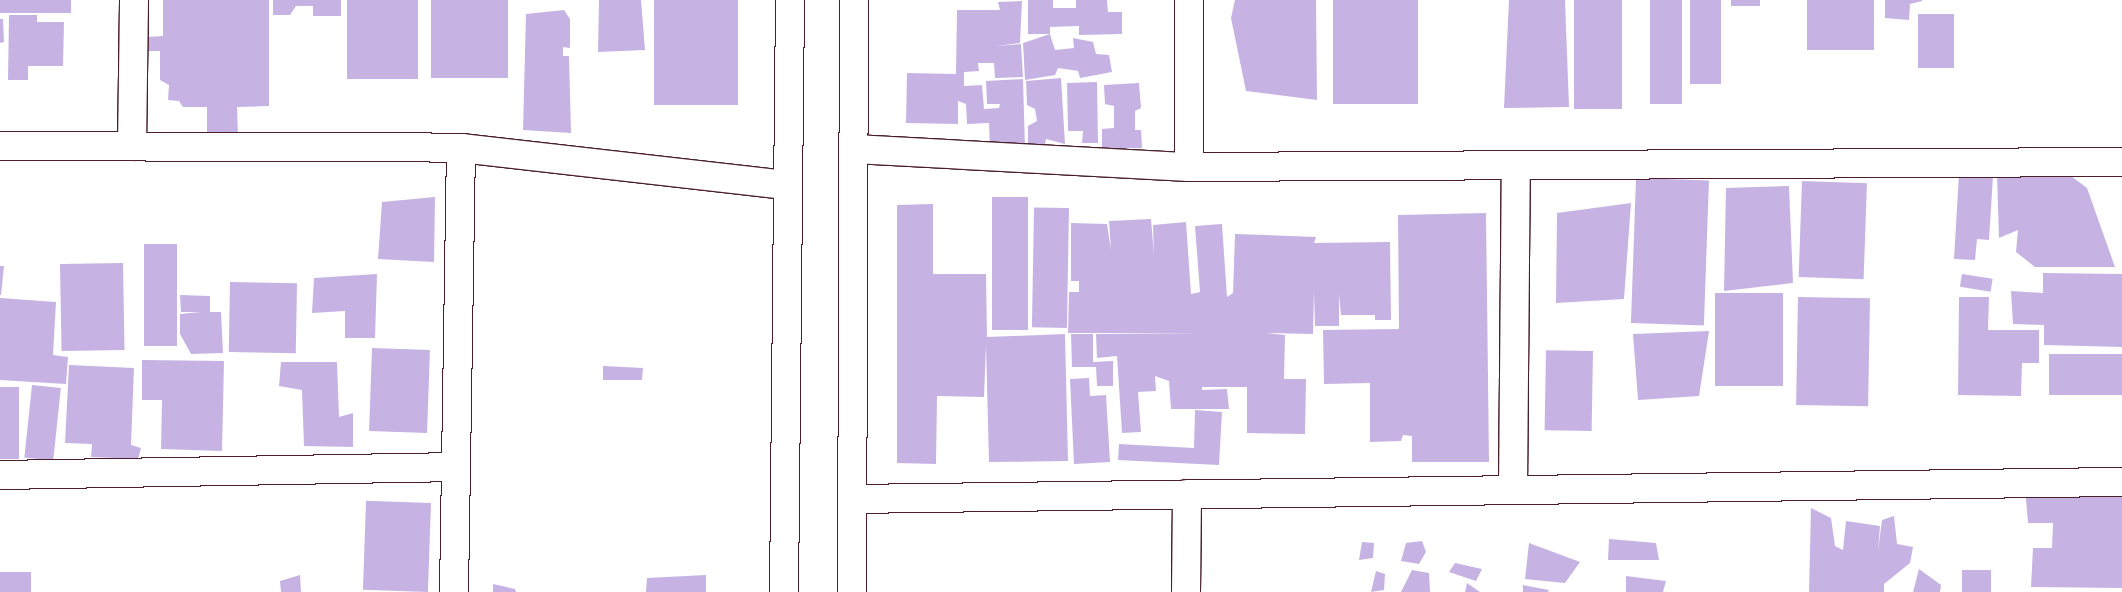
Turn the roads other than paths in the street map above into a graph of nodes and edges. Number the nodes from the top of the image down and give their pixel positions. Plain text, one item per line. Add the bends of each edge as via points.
1 (134, 0) edge
2 (790, 0) edge
3 (854, 0) edge
4 (1189, 0) edge
5 (0, 146) edge
6 (132, 146) junction
7 (460, 148) junction
8 (854, 149) junction
9 (2122, 162) edge
10 (1516, 165) junction
11 (1189, 167) junction
12 (788, 185) junction
13 (454, 467) junction
14 (0, 474) edge
15 (2122, 482) edge
16 (1513, 490) junction
17 (1187, 494) junction
18 (852, 499) junction
19 (454, 592) edge
20 (784, 592) edge
21 (852, 592) edge
22 (1186, 592) edge

1 - 6 street
2 - 12 street
3 - 8 street
4 - 11 street
5 - 6 street
6 - 7 street
7 - 12 street
7 - 13 street
8 - 11 street
8 - 18 street
9 - 10 street
10 - 11 street
10 - 16 street
12 - 20 street
13 - 14 street
13 - 19 street
15 - 16 street
16 - 17 street
17 - 18 street
17 - 22 street
18 - 21 street

